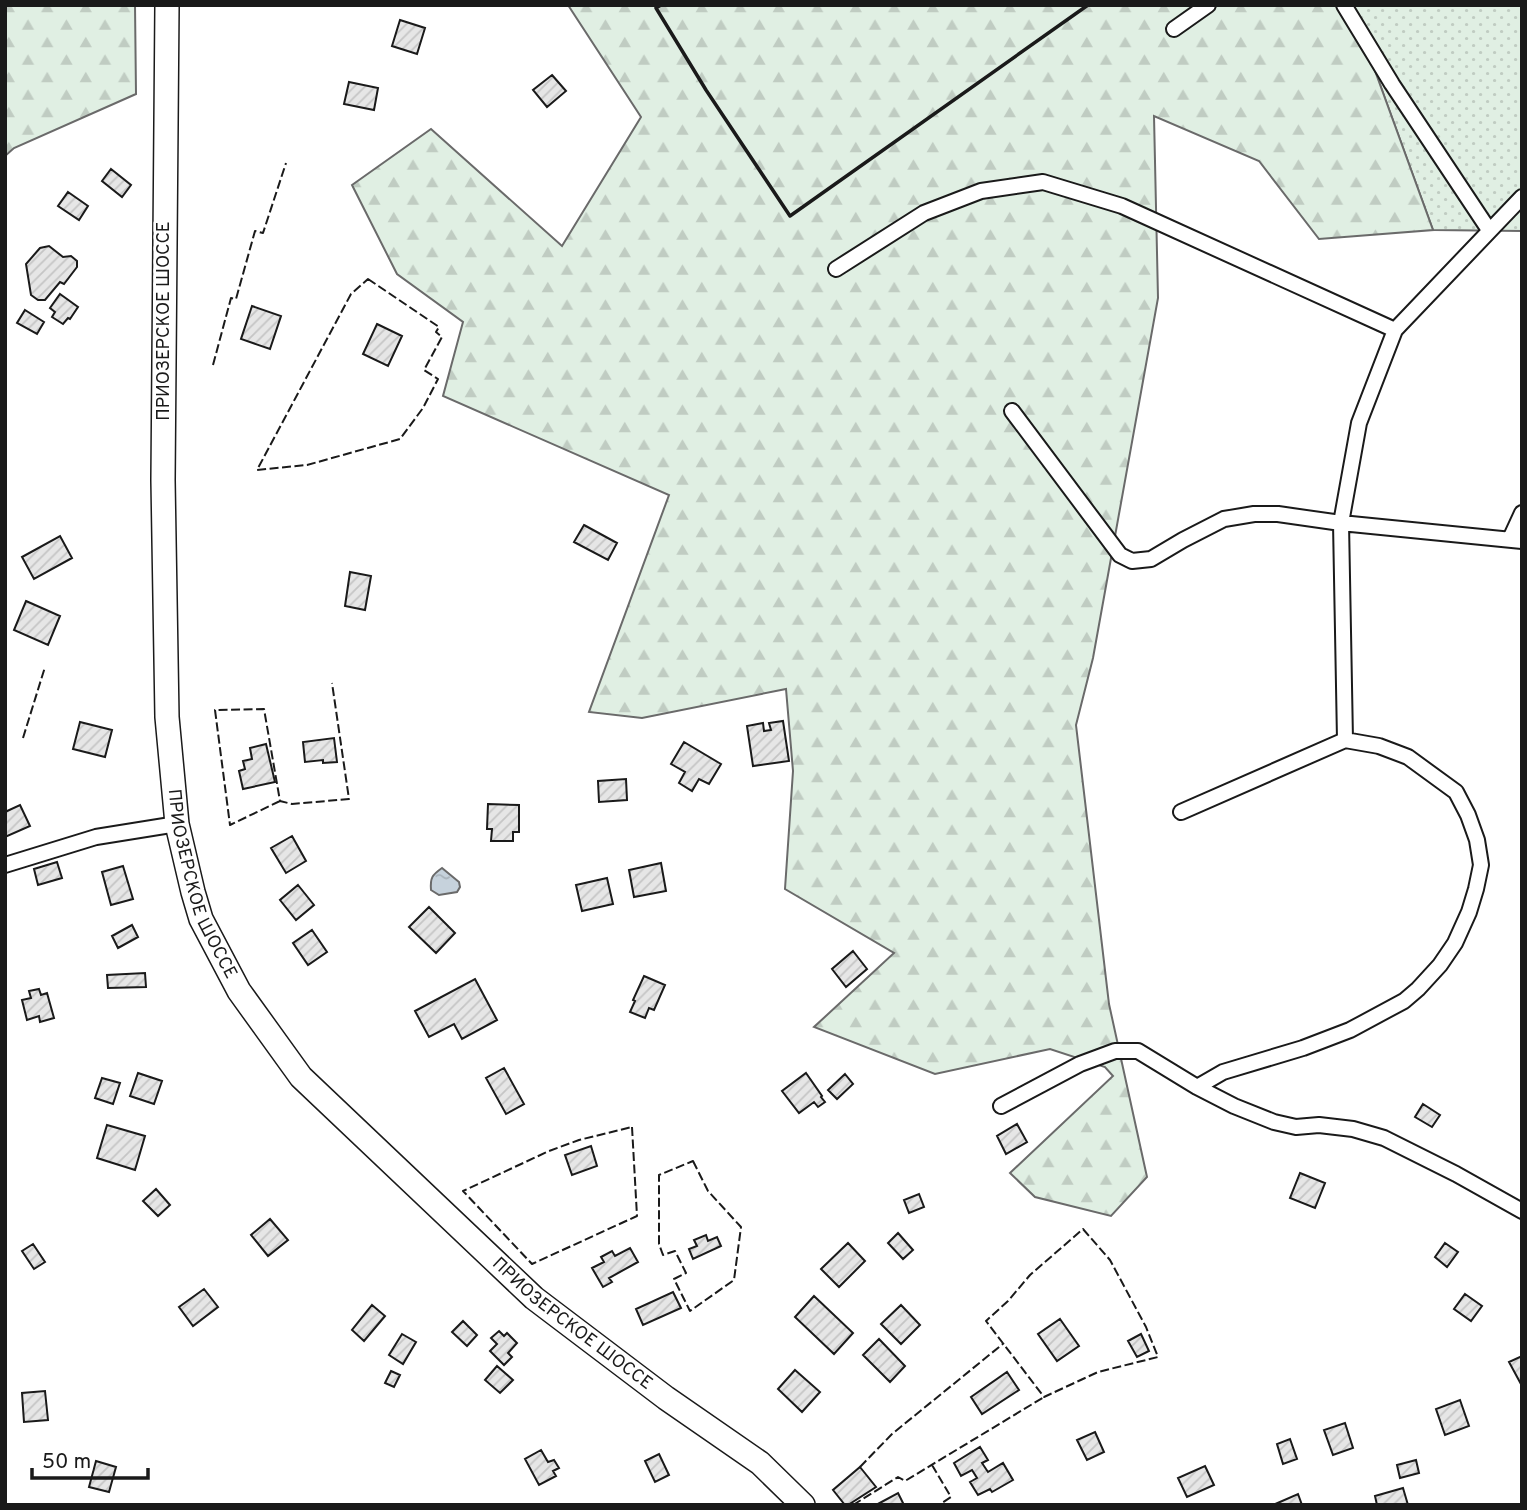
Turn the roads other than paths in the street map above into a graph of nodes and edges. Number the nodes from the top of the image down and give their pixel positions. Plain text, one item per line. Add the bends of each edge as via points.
1 (167, 5) edge
2 (1208, 5) edge
3 (1344, 5) edge
4 (1174, 29) dead end
5 (1522, 197) edge
6 (1489, 230) junction
7 (836, 269) dead end
8 (1395, 330) junction
9 (1012, 411) dead end
10 (1522, 513) edge
11 (1341, 523) junction
12 (1516, 540) edge
13 (1345, 740) junction
14 (1181, 812) dead end
15 (177, 824) junction
16 (5, 865) edge
17 (1197, 1087) junction
18 (1001, 1106) dead end
19 (1522, 1211) edge
20 (803, 1505) edge

1 - 15 main road, ПРИОЗЕРСКОЕ ШОССЕ via 163,586 167,718
2 - 4 street
3 - 6 street
5 - 6 street
6 - 8 street
7 - 8 street via 923,213 981,191 1043,181 1122,206
8 - 11 street via 1359,423
9 - 11 street via 1120,555 1132,561 1151,559 1224,519 1278,514
10 - 12 street
11 - 12 street
11 - 13 street
13 - 14 street
13 - 17 street via 1408,757 1456,792 1477,840 1480,865 1469,912 1440,965 1404,1001 1350,1030 1223,1072
15 - 16 street via 96,837
15 - 20 main road, ПРИОЗЕРСКОЕ ШОССЕ via 201,919 239,991 301,1077 534,1298 760,1463
17 - 18 street via 1138,1051 1115,1051
17 - 19 street via 1274,1122 1353,1129 1384,1138

